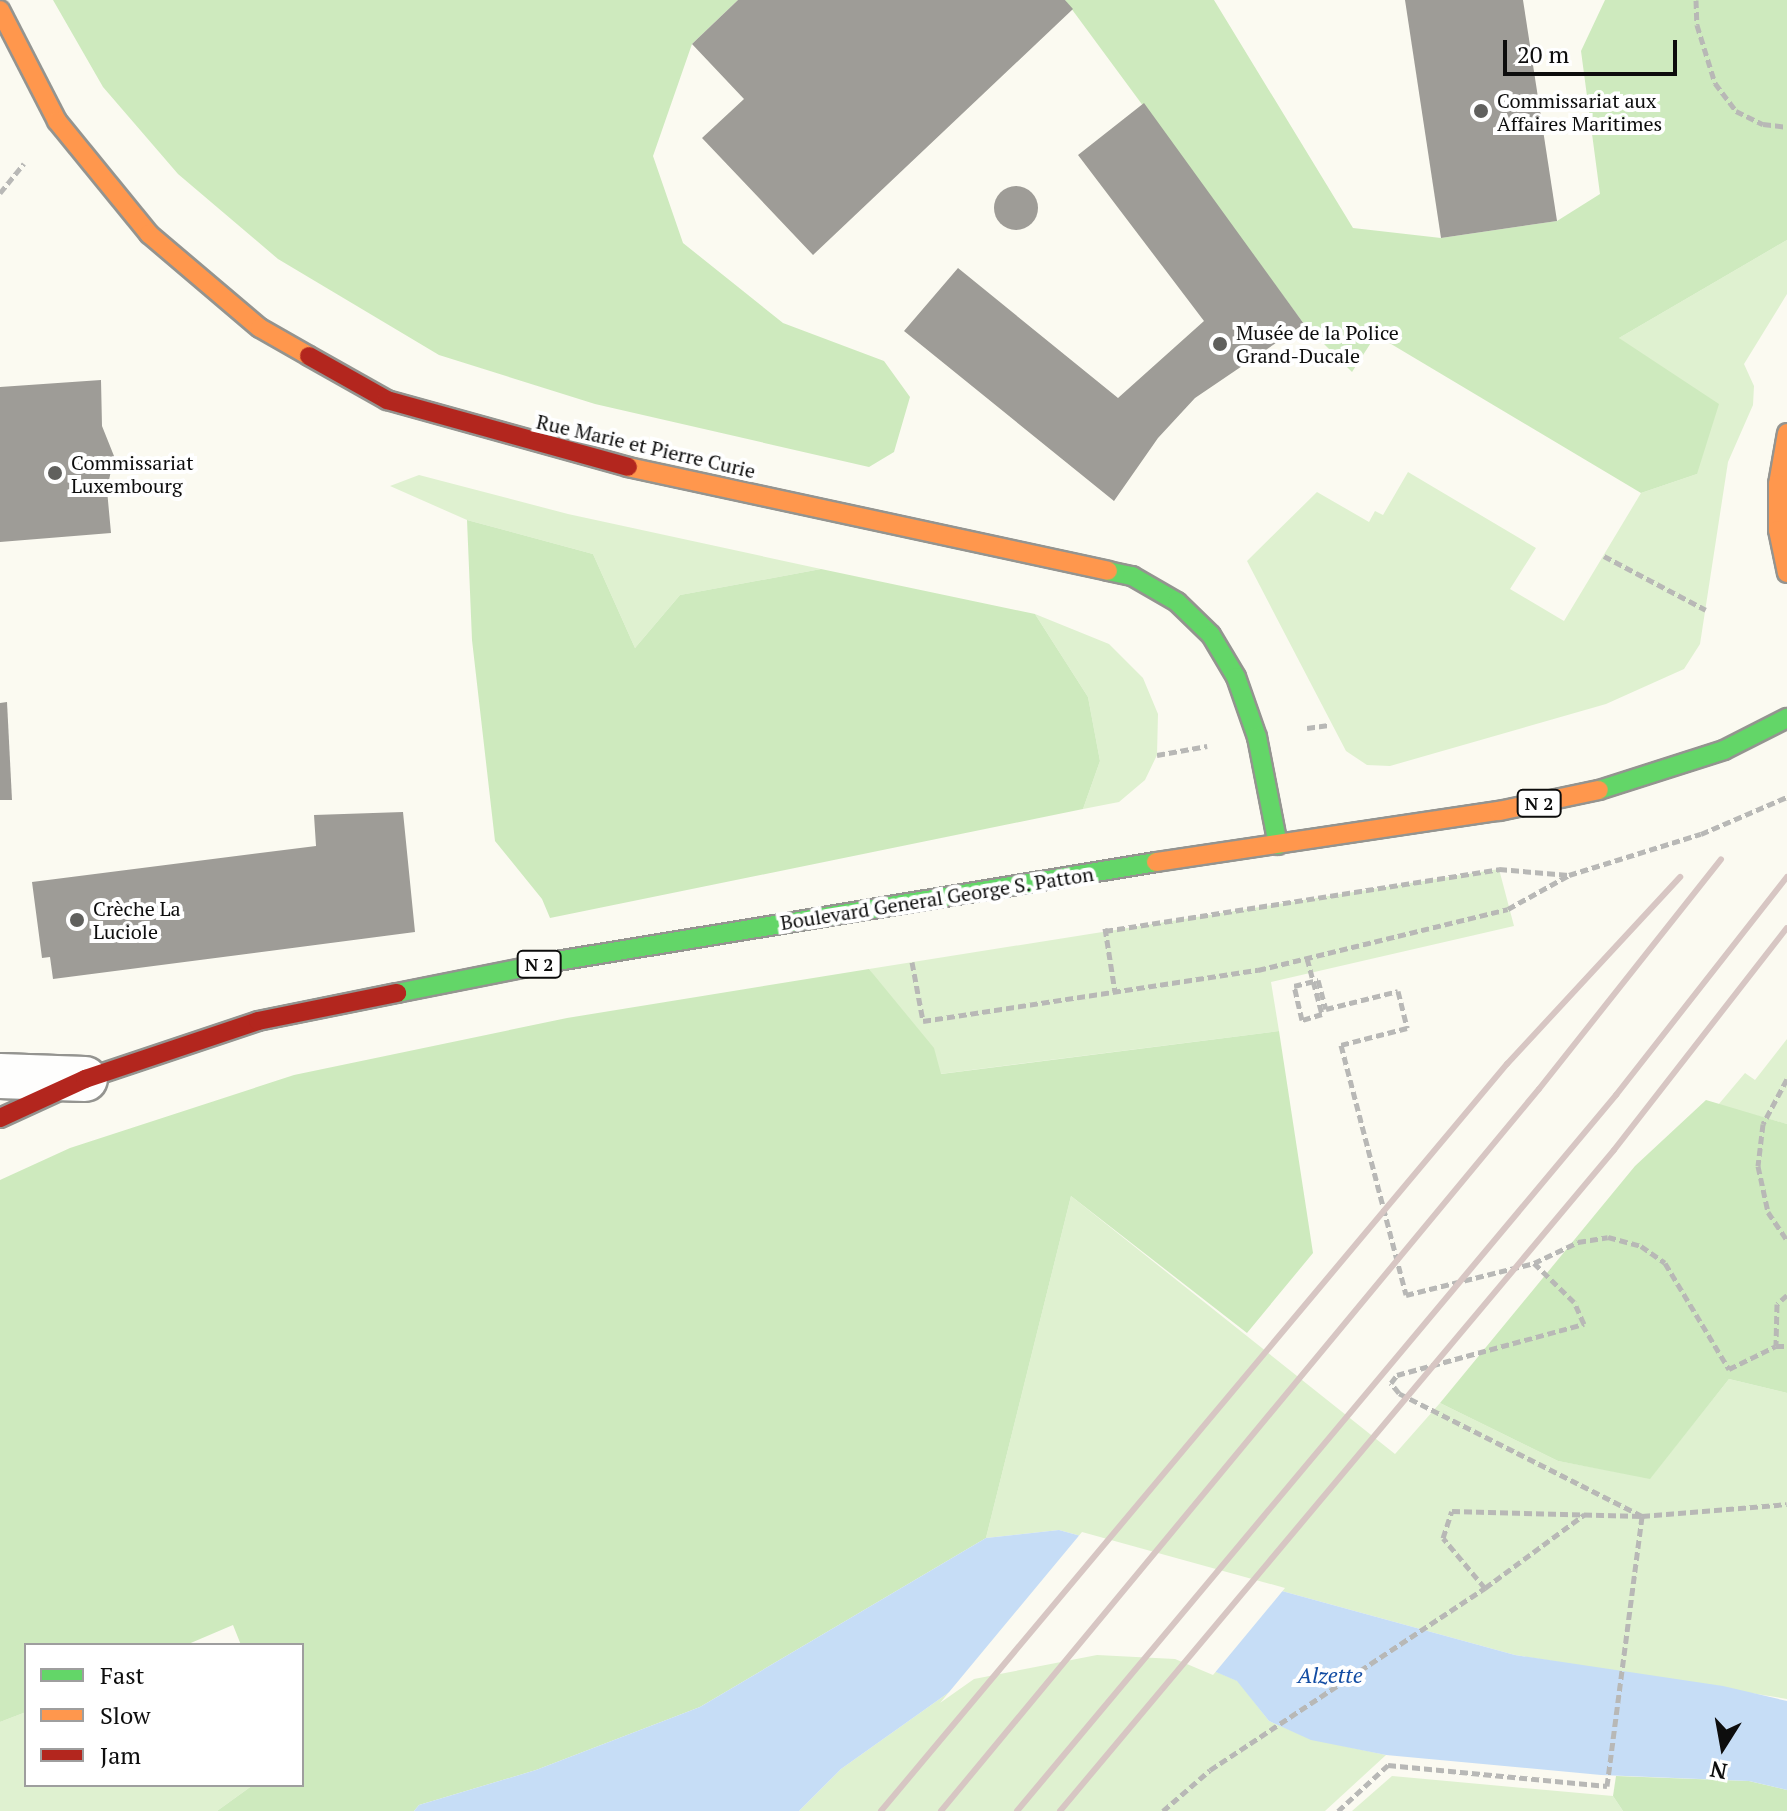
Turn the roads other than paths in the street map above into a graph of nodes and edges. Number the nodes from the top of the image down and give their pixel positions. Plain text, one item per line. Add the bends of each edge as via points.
1 (0, 10) edge
2 (1787, 433) edge
3 (1787, 573) edge
4 (1787, 718) edge
5 (1278, 845) junction
6 (0, 1076) edge
7 (85, 1079) junction
8 (0, 1118) edge

1 - 5 main road, Rue Marie et Pierre Curie via 57,121 149,234 260,328 387,400 581,457 1132,576 1177,602 1211,635 1236,677 1257,737
2 - 3 main road via 1778,484 1778,530
4 - 5 main road, Boulevard General George S. Patton / N 2 via 1724,750 1623,785 1499,811
5 - 7 main road, Boulevard General George S. Patton / N 2 via 557,961 258,1021
6 - 7 street, Boulevard General George S. Patton
7 - 8 main road, Boulevard General George S. Patton / N 2

